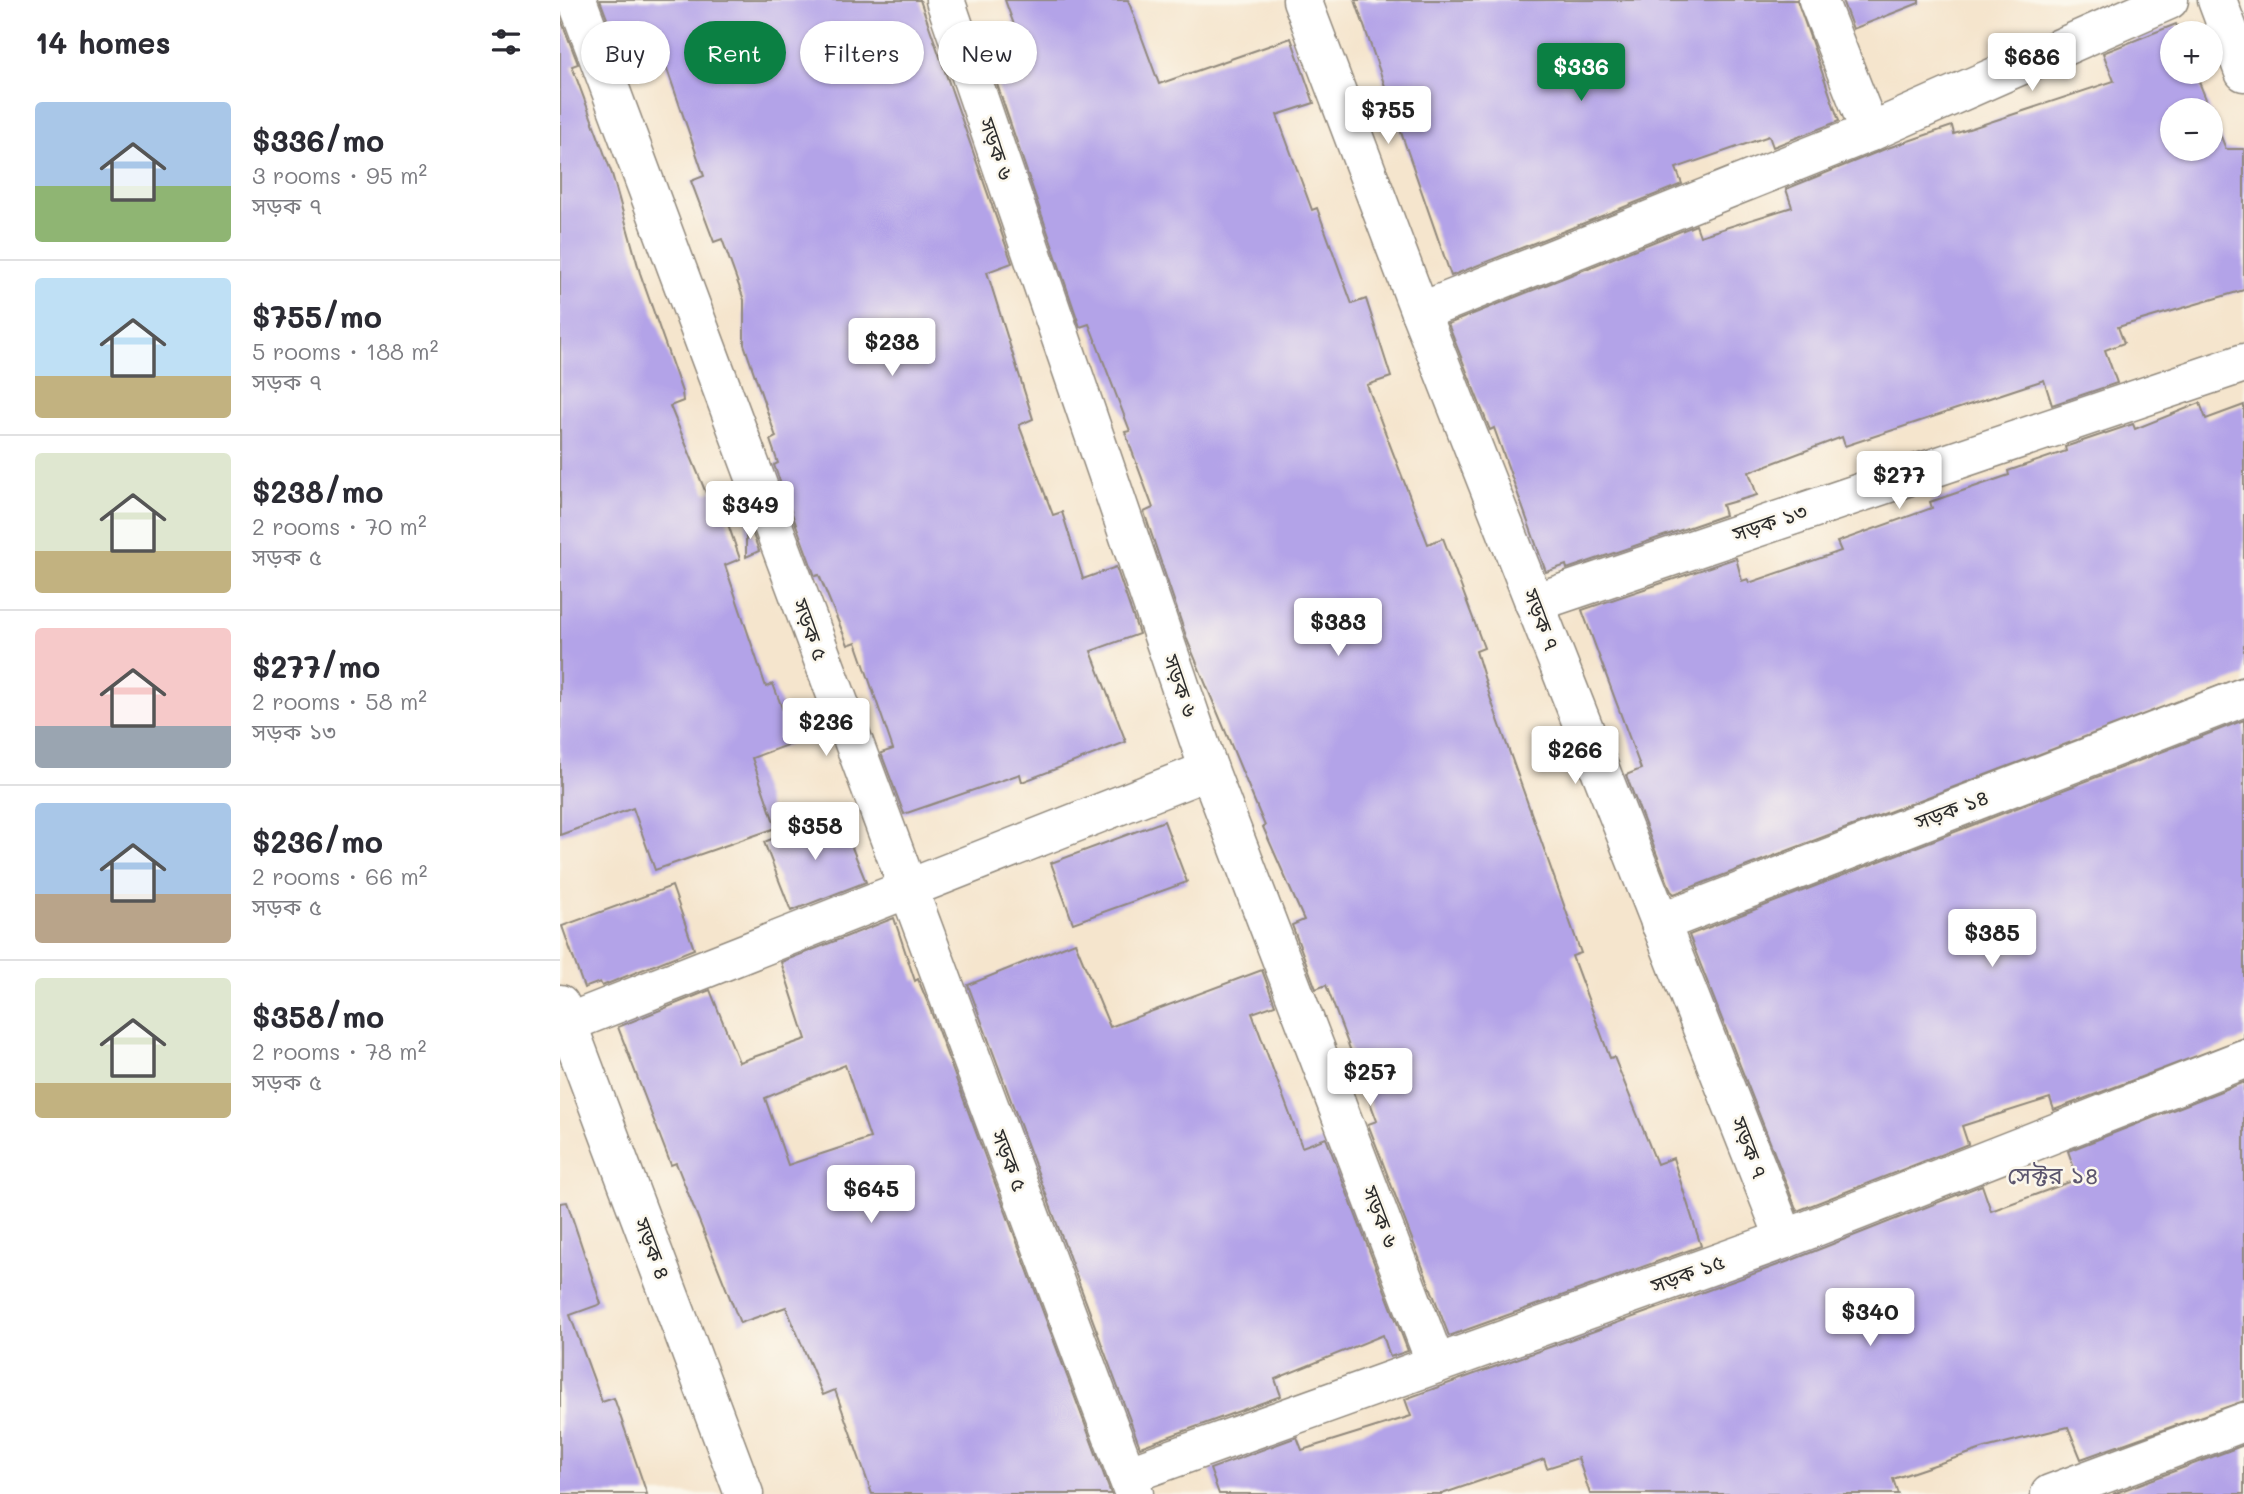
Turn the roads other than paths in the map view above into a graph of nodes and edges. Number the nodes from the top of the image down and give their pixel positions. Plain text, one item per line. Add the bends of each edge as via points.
1 (577, 0) edge
2 (945, 0) edge
3 (1302, 0) edge
4 (1818, 0) edge
5 (2169, 0) edge
6 (2217, 0) edge
7 (2244, 72) edge
8 (1870, 132) junction
9 (1420, 312) junction
10 (2244, 363) edge
11 (1534, 603) junction
12 (2244, 697) edge
13 (1209, 770) junction
14 (905, 887) junction
15 (1660, 923) junction
16 (562, 1018) edge
17 (2244, 1059) edge
18 (1785, 1239) junction
19 (1436, 1364) junction
20 (2244, 1423) edge
21 (1131, 1484) edge
22 (744, 1494) edge
23 (2050, 1494) edge

1 - 14 street, সড়ক ৫
2 - 13 street, সড়ক ৬
3 - 9 street, সড়ক ৭
4 - 8 street
5 - 8 street
6 - 7 street
8 - 9 street
9 - 11 street, সড়ক ৭
10 - 11 street, সড়ক ১৩
11 - 15 street, সড়ক ৭
12 - 15 street, সড়ক ১৪
13 - 14 street
13 - 19 street, সড়ক ৬
14 - 16 street
14 - 21 street, সড়ক ৫
15 - 18 street, সড়ক ৭
16 - 22 street, সড়ক ৪
17 - 18 street, সড়ক ১৫
18 - 19 street, সড়ক ১৫
19 - 21 street, সড়ক ১৫
20 - 23 street

